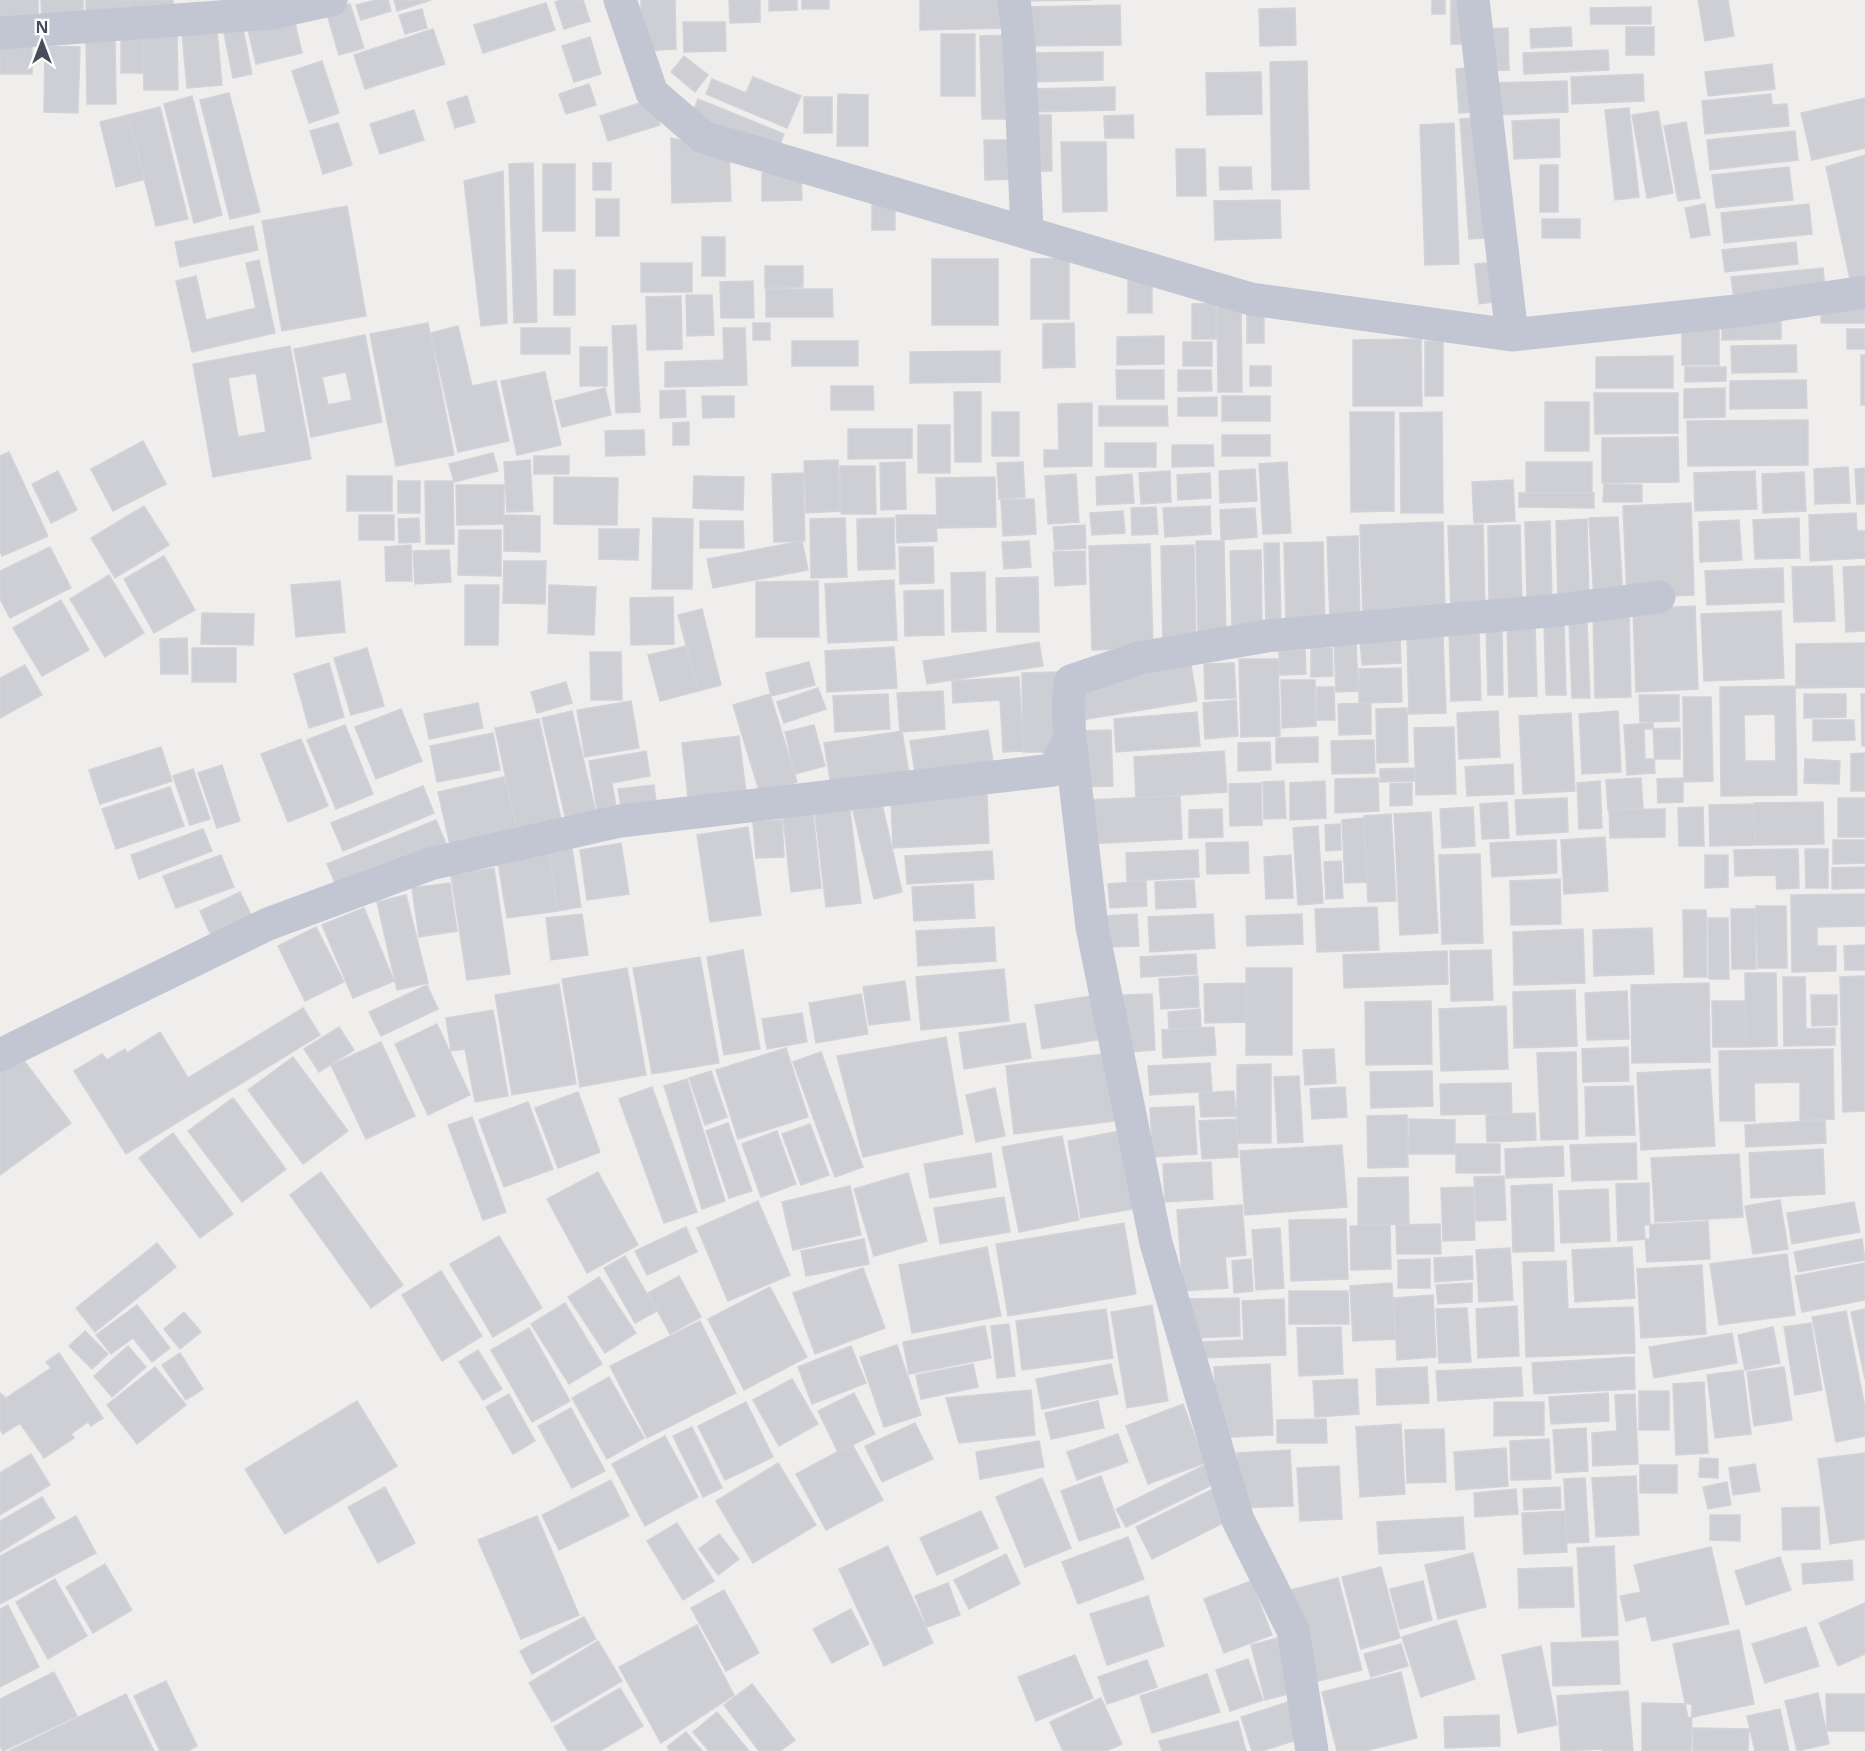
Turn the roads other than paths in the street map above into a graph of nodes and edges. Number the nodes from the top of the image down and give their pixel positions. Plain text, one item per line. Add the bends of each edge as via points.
1 (331, 0) edge
2 (620, 0) edge
3 (1014, 0) edge
4 (1473, 0) edge
5 (0, 33) edge
6 (1027, 232) junction
7 (1865, 292) edge
8 (1512, 335) junction
9 (1659, 597) dead end
10 (1070, 739) junction
11 (0, 1055) edge
12 (1312, 1751) edge

1 - 5 street via 272,13
2 - 6 street via 652,93 704,137
3 - 6 street
4 - 8 street
6 - 8 street via 1251,298
7 - 8 street via 1736,311
9 - 10 street via 1559,610 1268,636 1139,658 1071,681
10 - 11 street via 1053,770 620,821 430,864 268,924
10 - 12 street via 1092,927 1156,1243 1238,1520 1293,1630

